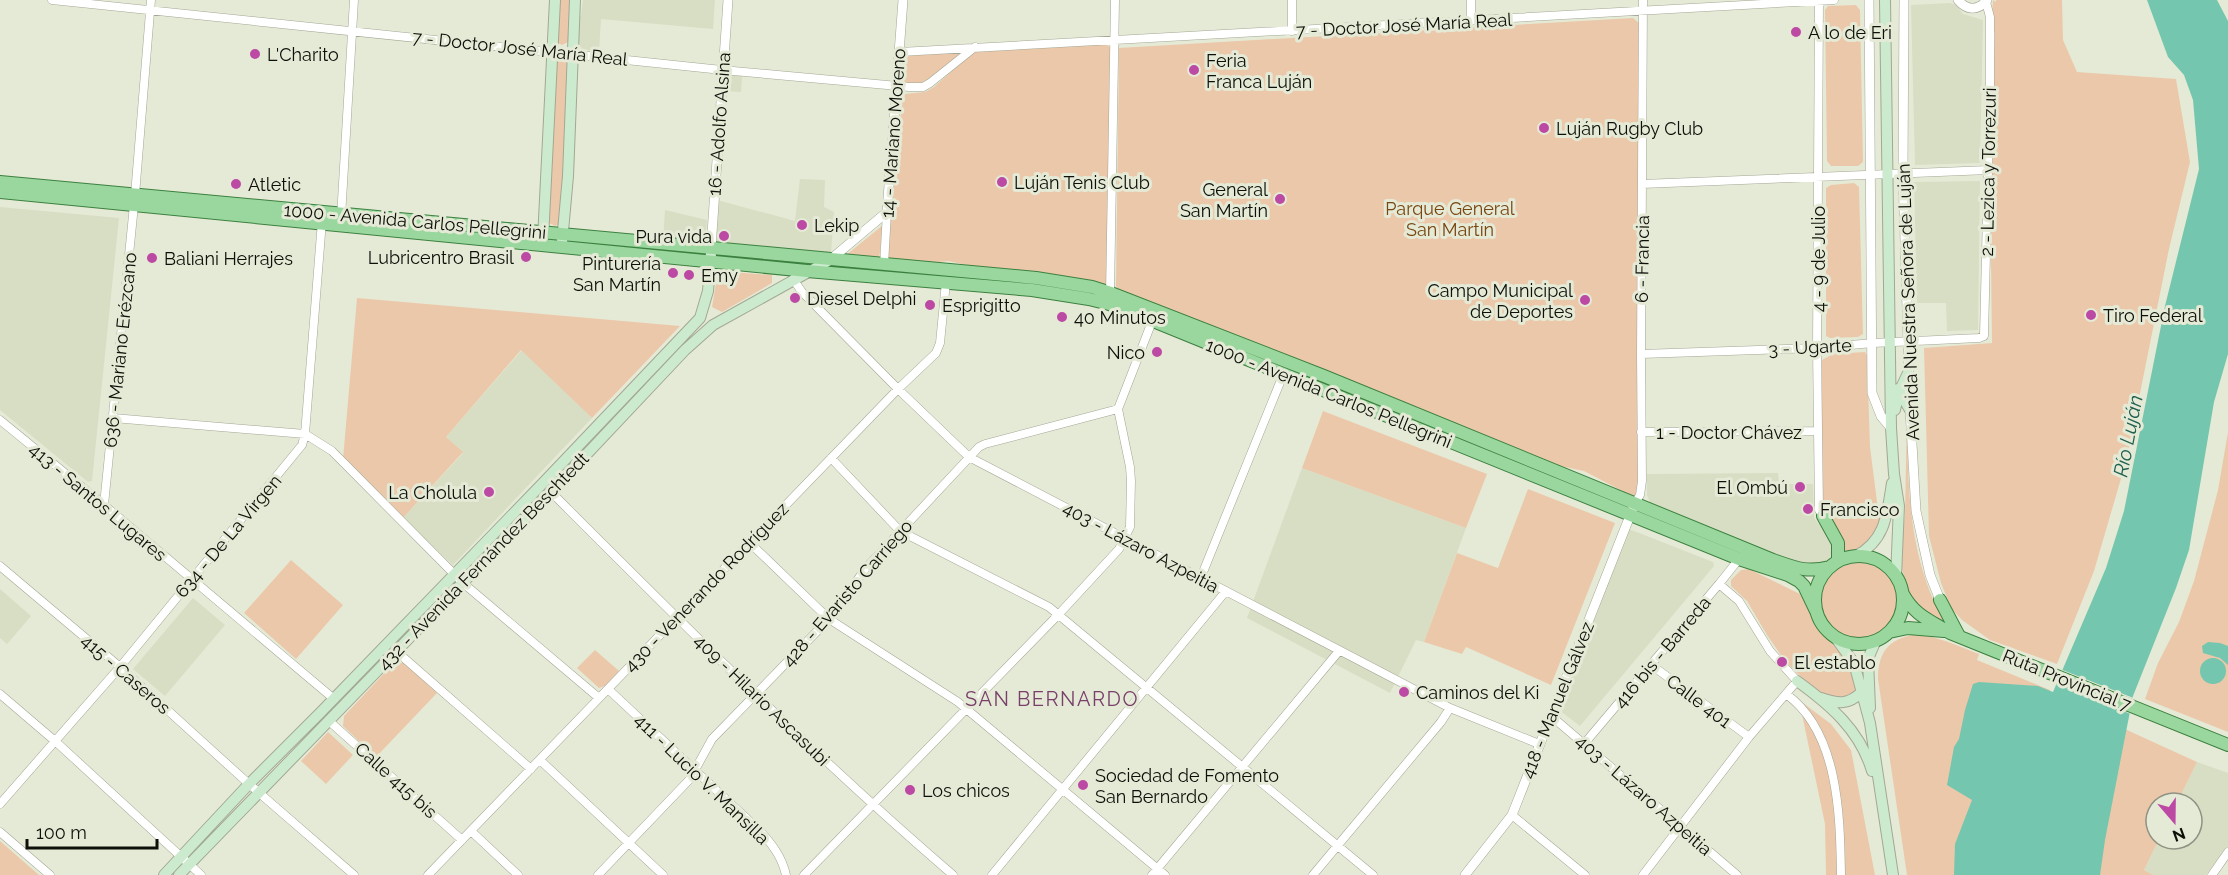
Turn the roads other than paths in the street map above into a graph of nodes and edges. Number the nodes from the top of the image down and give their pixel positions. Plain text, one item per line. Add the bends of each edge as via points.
1 (52, 0) edge
2 (151, 0) edge
3 (354, 0) edge
4 (555, 0) edge
5 (575, 0) edge
6 (728, 0) edge
7 (903, 0) edge
8 (1115, 0) edge
9 (1292, 0) edge
10 (1471, 0) edge
11 (1643, 0) edge
12 (1834, 0) edge
13 (1869, 0) edge
14 (1885, 0) edge
15 (1904, 0) edge
16 (1958, 0) edge
17 (1820, 1) edge
18 (1986, 1) edge
19 (150, 10) junction
20 (1643, 11) junction
21 (1471, 21) junction
22 (353, 30) junction
23 (1292, 31) junction
24 (1114, 39) junction
25 (975, 47) junction
26 (552, 52) junction
27 (900, 52) junction
28 (572, 54) junction
29 (722, 70) junction
30 (897, 86) junction
31 (1989, 170) junction
32 (1903, 173) junction
33 (1870, 174) junction
34 (1887, 174) junction
35 (1818, 177) junction
36 (0, 182) edge
37 (1642, 184) junction
38 (0, 192) edge
39 (135, 200) junction
40 (887, 212) junction
41 (322, 218) junction
42 (341, 219) junction
43 (542, 240) junction
44 (562, 241) junction
45 (711, 248) junction
46 (830, 260) junction
47 (710, 261) junction
48 (885, 265) junction
49 (807, 272) junction
50 (793, 279) junction
51 (946, 282) junction
52 (1110, 298) junction
53 (706, 302) junction
54 (1154, 316) junction
55 (726, 318) junction
56 (1979, 338) joint
57 (1907, 342) junction
58 (1873, 343) junction
59 (1890, 343) junction
60 (1818, 348) junction
61 (1641, 354) junction
62 (1891, 372) junction
63 (1908, 373) junction
64 (1283, 375) junction
65 (898, 390) junction
66 (1899, 392) junction
67 (1118, 409) junction
68 (1910, 410) junction
69 (114, 418) junction
70 (0, 420) edge
71 (1891, 428) junction
72 (1641, 432) junction
73 (1818, 432) junction
74 (305, 434) junction
75 (969, 457) junction
76 (831, 458) junction
77 (1894, 474) junction
78 (551, 492) junction
79 (104, 505) junction
80 (1632, 509) junction
81 (1822, 516) joint
82 (900, 531) junction
83 (1126, 538) junction
84 (750, 543) junction
85 (1856, 556) junction
86 (1739, 559) junction
87 (1834, 564) junction
88 (0, 566) edge
89 (1896, 577) junction
90 (1202, 578) junction
91 (459, 579) junction
92 (191, 580) junction
93 (1719, 584) junction
94 (1226, 591) junction
95 (1903, 594) junction
96 (1940, 600) joint
97 (1816, 611) junction
98 (1059, 614) junction
99 (677, 618) junction
100 (829, 619) junction
101 (1889, 632) junction
102 (1955, 634) junction
103 (1835, 637) junction
104 (1876, 640) junction
105 (396, 651) junction
106 (1339, 651) junction
107 (1650, 664) junction
108 (120, 667) junction
109 (1797, 681) junction
110 (608, 689) junction
111 (1147, 689) junction
112 (1862, 692) junction
113 (0, 694) edge
114 (1786, 694) junction
115 (756, 695) junction
116 (1820, 697) junction
117 (333, 699) junction
118 (599, 699) junction
119 (1450, 708) junction
120 (966, 710) junction
121 (1550, 715) junction
122 (329, 721) junction
123 (1870, 723) junction
124 (1749, 737) junction
125 (55, 741) junction
126 (1539, 744) junction
127 (1584, 744) junction
128 (2228, 745) edge
129 (540, 760) junction
130 (1241, 768) junction
131 (531, 769) junction
132 (696, 772) junction
133 (249, 784) junction
134 (1061, 789) junction
135 (258, 793) junction
136 (0, 804) edge
137 (872, 806) junction
138 (1882, 806) junction
139 (1512, 815) junction
140 (1679, 827) junction
141 (471, 831) junction
142 (0, 832) edge
143 (462, 840) junction
144 (629, 844) junction
145 (1338, 845) junction
146 (2228, 852) edge
147 (185, 861) junction
148 (1154, 872) edge
149 (50, 875) edge
150 (164, 875) edge
151 (179, 875) edge
152 (201, 875) edge
153 (354, 875) edge
154 (428, 875) edge
155 (518, 875) edge
156 (598, 875) edge
157 (663, 875) edge
158 (786, 875) edge
159 (804, 875) edge
160 (953, 875) edge
161 (992, 875) edge
162 (1165, 875) edge
163 (1313, 875) edge
164 (1373, 875) edge
165 (1465, 875) edge
166 (1585, 875) edge
167 (1643, 875) edge
168 (1737, 875) edge
169 (1841, 875) edge
170 (1893, 875) edge
171 (2212, 875) edge

1 - 19 street, 7 - Doctor José María Real
2 - 19 street, 636 - Mariano Erézcano
3 - 22 street
4 - 26 main road
5 - 28 main road
6 - 29 street, 16 - Adolfo Alsina
7 - 27 street, 14 - Mariano Moreno
8 - 24 street
9 - 23 street
10 - 21 street
11 - 20 street, 6 - Francia
12 - 17 street, 7 - Doctor José María Real
13 - 33 street, Avenida Nuestra Señora de Luján
14 - 34 main road, Avenida Nuestra Señora de Luján
15 - 32 street, Avenida Nuestra Señora de Luján
16 - 18 street via 1972,9
17 - 20 street, 7 - Doctor José María Real
17 - 35 street, 4 - 9 de Julio
18 - 31 street, 2 - Lezica y Torrezuri via 1990,17
19 - 22 street, 7 - Doctor José María Real
19 - 39 street, 636 - Mariano Erézcano
20 - 21 street, 7 - Doctor José María Real
20 - 37 street, 6 - Francia
21 - 23 street, 7 - Doctor José María Real
22 - 26 street, 7 - Doctor José María Real
22 - 42 street
23 - 24 street, 7 - Doctor José María Real
24 - 25 street, 7 - Doctor José María Real
24 - 52 street
25 - 27 street, 7 - Doctor José María Real
25 - 30 street, 7 - Doctor José María Real via 923,87
26 - 28 street, 7 - Doctor José María Real
26 - 43 main road
27 - 30 street, 14 - Mariano Moreno
28 - 29 street, 7 - Doctor José María Real
28 - 44 main road
29 - 30 street, 7 - Doctor José María Real
29 - 45 street, 16 - Adolfo Alsina
30 - 40 street, 14 - Mariano Moreno
31 - 32 street
31 - 56 street, 2 - Lezica y Torrezuri via 1985,334
32 - 34 street
32 - 57 street, Avenida Nuestra Señora de Luján
33 - 34 street
33 - 35 street
33 - 58 street, Avenida Nuestra Señora de Luján
34 - 59 main road, Avenida Nuestra Señora de Luján
35 - 37 street
35 - 60 street, 4 - 9 de Julio
36 - 39 main road, 1000 - Avenida Carlos Pellegrini
37 - 61 street, 6 - Francia
38 - 39 main road, 1000 - Avenida Carlos Pellegrini
39 - 41 main road, 1000 - Avenida Carlos Pellegrini
39 - 69 street, 636 - Mariano Erézcano
40 - 46 street
40 - 48 street, 14 - Mariano Moreno
41 - 42 main road, 1000 - Avenida Carlos Pellegrini
41 - 74 street, 634 - De La Virgen
42 - 43 main road, 1000 - Avenida Carlos Pellegrini
43 - 44 main road, 1000 - Avenida Carlos Pellegrini
44 - 45 main road, 1000 - Avenida Carlos Pellegrini
44 - 47 main road, 1000 - Avenida Carlos Pellegrini
45 - 46 main road, 1000 - Avenida Carlos Pellegrini
45 - 47 main road, 432 - Avenida Fernández Beschtedt
46 - 48 main road, 1000 - Avenida Carlos Pellegrini
46 - 49 main road
47 - 49 main road, 1000 - Avenida Carlos Pellegrini
47 - 53 main road, 432 - Avenida Fernández Beschtedt
48 - 52 main road, 1000 - Avenida Carlos Pellegrini via 1036,278 1092,287
49 - 50 main road, 432 - Avenida Fernández Beschtedt
49 - 51 main road, 1000 - Avenida Carlos Pellegrini
50 - 55 main road, 432 - Avenida Fernández Beschtedt
50 - 65 street, 403 - Lázaro Azpeitia
51 - 52 main road, 1000 - Avenida Carlos Pellegrini
51 - 65 street, 430 - Venerando Rodríguez via 936,353
52 - 54 main road, 1000 - Avenida Carlos Pellegrini
53 - 55 main road via 715,314
53 - 91 main road, 432 - Avenida Fernández Beschtedt via 700,318
54 - 64 main road, 1000 - Avenida Carlos Pellegrini
54 - 67 street
54 - 80 main road, 1000 - Avenida Carlos Pellegrini via 1324,376
55 - 78 main road, 432 - Avenida Fernández Beschtedt via 685,350
56 - 57 street, 3 - Ugarte
57 - 59 street, 3 - Ugarte
57 - 63 street, Avenida Nuestra Señora de Luján
58 - 59 street, 3 - Ugarte
58 - 60 street, 3 - Ugarte
58 - 71 street, Avenida Nuestra Señora de Luján via 1872,393 1881,416
59 - 62 main road, Avenida Nuestra Señora de Luján
60 - 61 street, 3 - Ugarte
60 - 73 street, 4 - 9 de Julio
61 - 72 street, 6 - Francia
62 - 66 main road
62 - 71 main road, Avenida Nuestra Señora de Luján
63 - 66 main road
63 - 68 street, Avenida Nuestra Señora de Luján
64 - 80 main road, 1000 - Avenida Carlos Pellegrini
64 - 90 street
65 - 75 street, 403 - Lázaro Azpeitia
65 - 76 street, 430 - Venerando Rodríguez
66 - 68 main road
66 - 71 main road
67 - 75 street, 428 - Evaristo Carriego via 985,444
67 - 83 street via 1130,466 1131,515
68 - 96 street, Avenida Nuestra Señora de Luján via 1916,511 1930,575
69 - 74 street
69 - 79 street, 636 - Mariano Erézcano
70 - 79 street, 413 - Santos Lugares
71 - 77 main road, Avenida Nuestra Señora de Luján
72 - 73 street, 1 - Doctor Chávez
72 - 80 street, 6 - Francia via 1642,482
73 - 81 street, 4 - 9 de Julio
74 - 91 street via 332,451
74 - 92 street, 634 - De La Virgen via 293,459
75 - 82 street, 428 - Evaristo Carriego
75 - 83 street, 403 - Lázaro Azpeitia
76 - 82 street
76 - 84 street, 430 - Venerando Rodríguez
77 - 85 main road, Avenida Nuestra Señora de Luján via 1886,519 1876,541
77 - 89 main road, Avenida Nuestra Señora de Luján via 1899,506
78 - 91 main road, 432 - Avenida Fernández Beschtedt
78 - 99 street, 409 - Hilario Ascasubi
79 - 92 street, 413 - Santos Lugares
80 - 86 main road, 1000 - Avenida Carlos Pellegrini
80 - 87 main road, 1000 - Avenida Carlos Pellegrini via 1800,570 1814,571
80 - 121 street, 418 - Manuel Gálvez
81 - 87 main road via 1839,548
82 - 98 street
82 - 100 street, 428 - Evaristo Carriego via 859,576
83 - 90 street, 403 - Lázaro Azpeitia
83 - 98 street
84 - 99 street, 430 - Venerando Rodríguez
84 - 100 street
85 - 87 main road
85 - 89 main road via 1878,560
86 - 93 street, 416 bis - Barreda
86 - 97 main road, 1000 - Avenida Carlos Pellegrini via 1799,581
87 - 97 main road via 1816,590
88 - 108 street, 415 - Caseros
89 - 95 main road
90 - 94 street, 403 - Lázaro Azpeitia
91 - 105 main road, 432 - Avenida Fernández Beschtedt
91 - 117 main road, 432 - Avenida Fernández Beschtedt
91 - 118 street
92 - 108 street, 634 - De La Virgen
92 - 117 street, 413 - Santos Lugares
93 - 107 street, 416 bis - Barreda
93 - 109 street via 1739,601 1770,651
94 - 106 street, 403 - Lázaro Azpeitia
94 - 111 street
95 - 101 main road via 1899,619
95 - 102 main road, Ruta Provincial 7 via 1919,615
96 - 102 main road
97 - 103 main road via 1823,626
98 - 111 street
98 - 120 street
99 - 110 street, 430 - Venerando Rodríguez
99 - 115 street, 409 - Hilario Ascasubi
100 - 115 street, 428 - Evaristo Carriego
100 - 120 street
101 - 102 main road, Ruta Provincial 7 via 1908,628
101 - 104 main road
102 - 128 main road, Ruta Provincial 7
103 - 104 main road via 1855,644
103 - 112 main road via 1851,656
104 - 123 main road via 1868,659
105 - 122 main road, 432 - Avenida Fernández Beschtedt
105 - 131 street
106 - 119 street, 403 - Lázaro Azpeitia
106 - 130 street
107 - 124 street, Calle 401
107 - 127 street, 416 bis - Barreda
108 - 125 street, 634 - De La Virgen
108 - 133 street, 415 - Caseros
109 - 114 street
109 - 116 main road
110 - 118 street, 430 - Venerando Rodríguez
110 - 132 street, 411 - Lucio V. Mansilla
111 - 130 street
111 - 134 street
112 - 116 main road via 1845,704
112 - 123 main road
113 - 125 street
114 - 124 street
114 - 169 street via 1810,718 1831,770 1840,822
115 - 132 street, 428 - Evaristo Carriego via 707,745
115 - 137 street, 409 - Hilario Ascasubi
116 - 138 main road via 1859,738
117 - 133 main road, 432 - Avenida Fernández Beschtedt
118 - 129 street, 430 - Venerando Rodríguez
119 - 126 street, 403 - Lázaro Azpeitia
119 - 145 street
120 - 134 street
120 - 137 street
121 - 126 street, 418 - Manuel Gálvez
121 - 127 street, 403 - Lázaro Azpeitia
122 - 135 main road, 432 - Avenida Fernández Beschtedt
122 - 143 street, Calle 415 bis
123 - 138 main road
124 - 140 street
125 - 136 street, 634 - De La Virgen
125 - 147 street
126 - 139 street, 418 - Manuel Gálvez
127 - 140 street, 403 - Lázaro Azpeitia
129 - 131 street, 430 - Venerando Rodríguez
129 - 144 street
130 - 145 street
130 - 148 street
131 - 141 street, 430 - Venerando Rodríguez
132 - 144 street, 428 - Evaristo Carriego
132 - 158 street, 411 - Lucio V. Mansilla via 769,841
133 - 135 street, 415 - Caseros
133 - 147 main road, 432 - Avenida Fernández Beschtedt
134 - 148 street
134 - 161 street
135 - 147 main road, 432 - Avenida Fernández Beschtedt
135 - 153 street, 415 - Caseros
137 - 159 street
137 - 160 street, 409 - Hilario Ascasubi
138 - 170 main road
139 - 165 street, 418 - Manuel Gálvez
139 - 166 street
140 - 167 street
140 - 168 street, 403 - Lázaro Azpeitia
141 - 143 street, 430 - Venerando Rodríguez
141 - 155 street
142 - 149 street
143 - 154 street, 430 - Venerando Rodríguez
144 - 156 street, 428 - Evaristo Carriego
144 - 157 street
145 - 163 street
145 - 164 street
146 - 171 street
147 - 150 main road, 432 - Avenida Fernández Beschtedt
147 - 151 main road, 432 - Avenida Fernández Beschtedt
147 - 152 street
148 - 162 street

